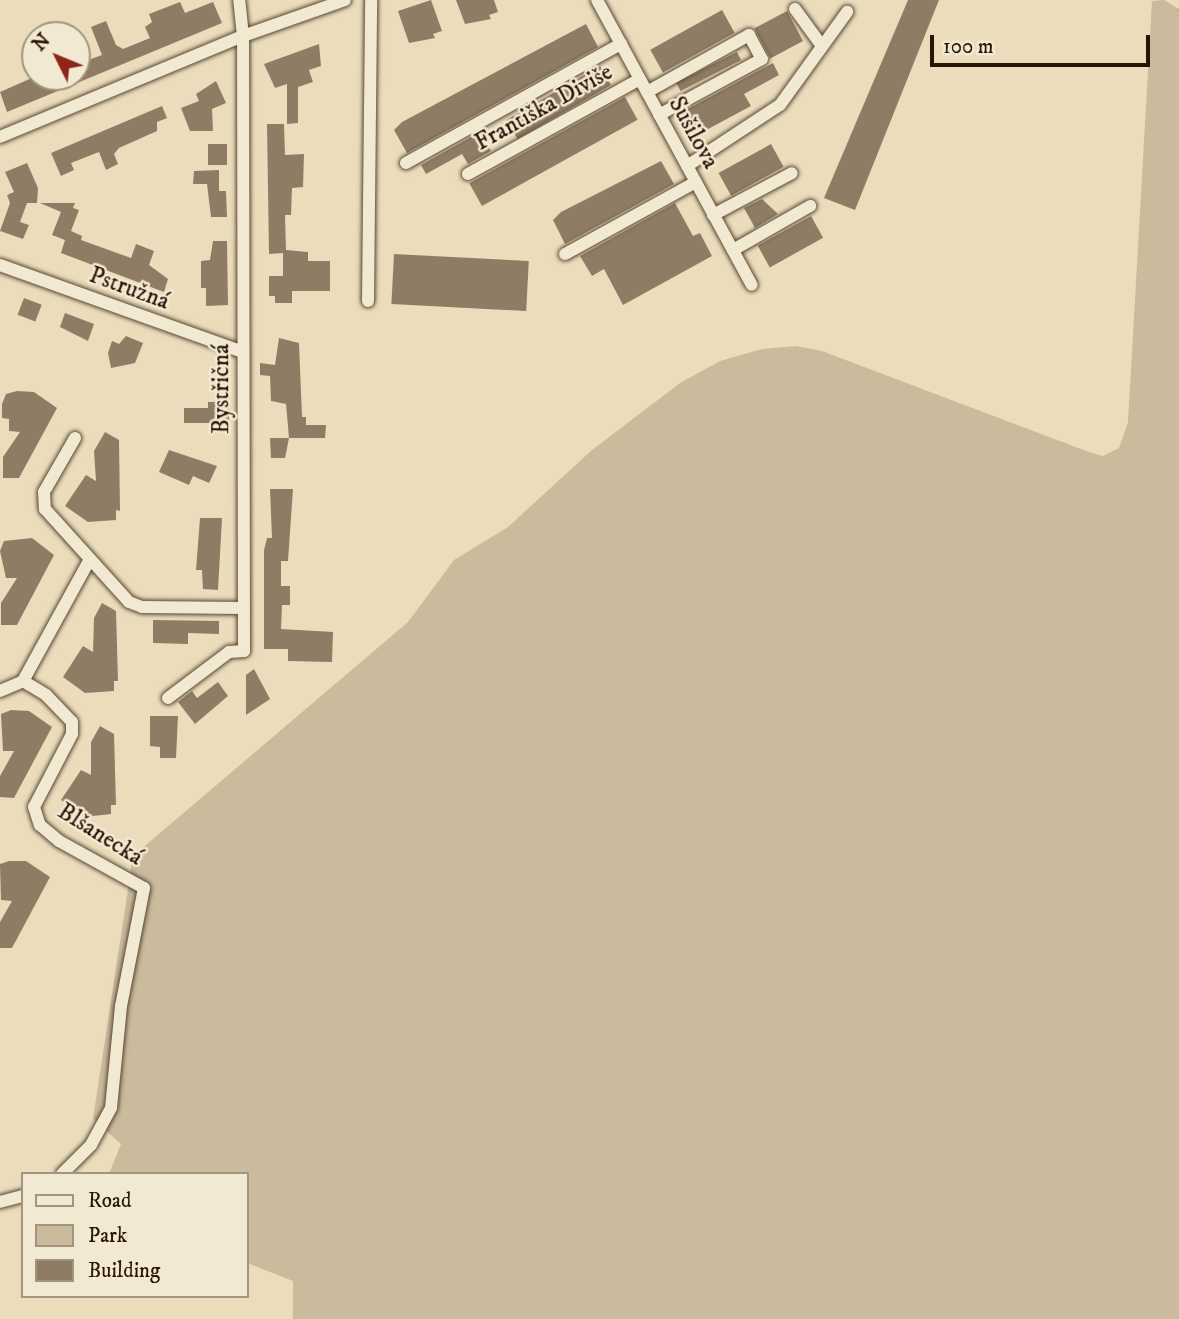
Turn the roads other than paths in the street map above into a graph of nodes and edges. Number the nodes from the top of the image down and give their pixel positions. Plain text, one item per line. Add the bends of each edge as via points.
1 (239, 0) edge
2 (345, 0) edge
3 (371, 0) edge
4 (597, 0) edge
5 (796, 9) dead end
6 (846, 12) dead end
7 (243, 36) junction
8 (621, 44) junction
9 (822, 46) junction
10 (640, 79) junction
11 (647, 92) junction
12 (659, 115) junction
13 (0, 137) edge
14 (406, 163) dead end
15 (687, 166) junction
16 (792, 173) dead end
17 (468, 174) dead end
18 (696, 182) junction
19 (810, 206) dead end
20 (713, 215) junction
21 (733, 250) junction
22 (565, 254) dead end
23 (0, 265) edge
24 (752, 285) dead end
25 (368, 301) dead end
26 (243, 352) junction
27 (75, 438) dead end
28 (89, 561) junction
29 (244, 608) junction
30 (23, 681) junction
31 (0, 691) edge
32 (168, 698) dead end
33 (64, 1172) edge
34 (21, 1197) edge
35 (0, 1202) edge

1 - 7 street, Bystřičná
2 - 7 street
3 - 25 street
4 - 8 street, Sušilova
5 - 9 street
6 - 9 street
7 - 13 street
7 - 26 street, Bystřičná
8 - 10 street, Sušilova
8 - 14 street
9 - 15 street via 767,117
10 - 11 street, Sušilova
10 - 17 street, Františka Diviše
11 - 12 street, Sušilova
11 - 12 street via 749,35 756,47 762,59
12 - 15 street, Sušilova
15 - 18 street, Sušilova
16 - 20 street
18 - 20 street, Sušilova
18 - 22 street
19 - 21 street
20 - 21 street, Sušilova
21 - 24 street, Sušilova
23 - 26 street, Pstružná
26 - 29 street, Bystřičná
27 - 28 street via 44,492 45,509
28 - 29 street via 129,602 142,607
28 - 30 street
29 - 32 street, Bystřičná via 244,651 229,652
30 - 31 street
30 - 33 street, Blšanecká via 63,709 72,722 72,734 34,807 40,825 59,841 144,888 121,1006 110,1108 87,1151
34 - 35 street

